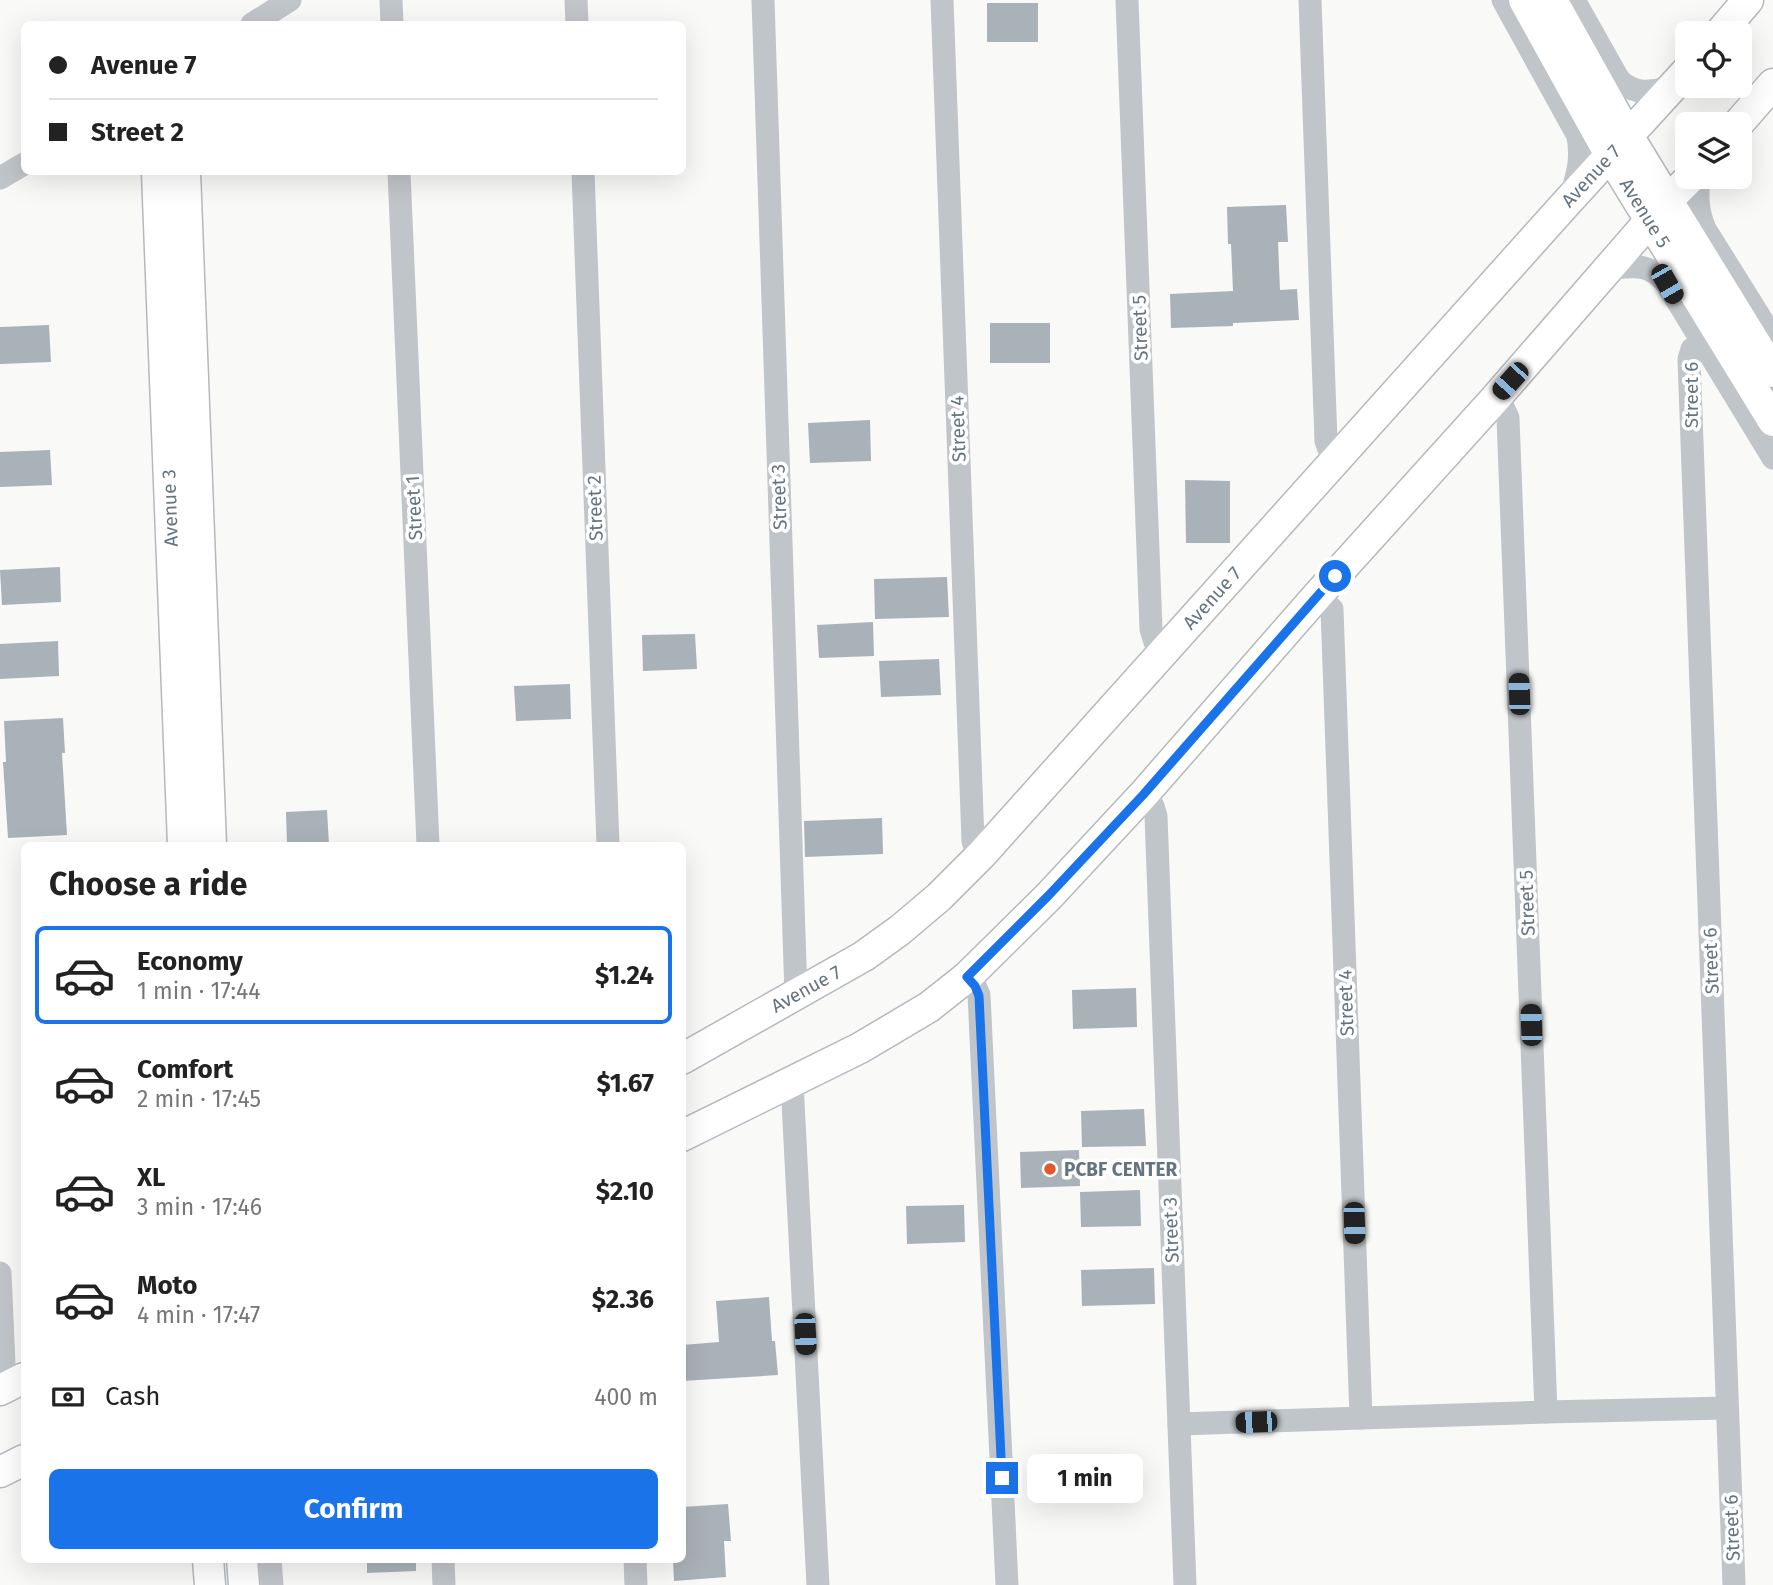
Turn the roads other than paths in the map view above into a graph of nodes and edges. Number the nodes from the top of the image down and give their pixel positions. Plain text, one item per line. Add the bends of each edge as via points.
1 (290, 0) edge
2 (391, 0) edge
3 (576, 0) edge
4 (763, 0) edge
5 (942, 0) edge
6 (1127, 0) edge
7 (1310, 0) edge
8 (1503, 0) edge
9 (1524, 0) edge
10 (1552, 0) edge
11 (1574, 0) edge
12 (1748, 0) edge
13 (257, 21) edge
14 (392, 21) edge
15 (577, 21) edge
16 (1730, 21) edge
17 (1675, 81) edge
18 (1585, 83) junction
19 (1675, 84) edge
20 (1773, 85) edge
21 (1749, 112) edge
22 (1619, 145) junction
23 (21, 166) edge
24 (157, 175) edge
25 (185, 175) edge
26 (399, 175) edge
27 (583, 175) edge
28 (0, 178) edge
29 (1679, 189) edge
30 (1698, 189) edge
31 (1632, 192) junction
32 (1574, 194) junction
33 (1658, 211) junction
34 (1713, 258) junction
35 (1608, 270) junction
36 (1685, 296) junction
37 (1773, 338) edge
38 (1702, 344) junction
39 (1773, 372) edge
40 (1494, 400) junction
41 (1773, 421) edge
42 (1773, 458) edge
43 (1337, 459) junction
44 (1317, 596) junction
45 (1166, 650) junction
46 (1143, 795) junction
47 (183, 842) edge
48 (211, 842) edge
49 (428, 842) edge
50 (608, 842) edge
51 (982, 854) junction
52 (967, 977) junction
53 (796, 994) junction
54 (686, 1057) edge
55 (792, 1083) junction
56 (686, 1134) edge
57 (0, 1273) edge
58 (10, 1385) edge
59 (1727, 1408) junction
60 (1546, 1412) junction
61 (1360, 1418) junction
62 (1179, 1424) junction
63 (21, 1462) edge
64 (0, 1472) edge
65 (208, 1563) edge
66 (242, 1563) edge
67 (270, 1563) edge
68 (443, 1563) edge
69 (635, 1563) edge
70 (210, 1585) edge
71 (244, 1585) edge
72 (272, 1585) edge
73 (444, 1585) edge
74 (636, 1585) edge
75 (818, 1585) edge
76 (1007, 1585) edge
77 (1185, 1585) edge
78 (1734, 1585) edge

1 - 13 street
2 - 14 street
3 - 15 street
4 - 53 street, Street 3
5 - 51 street, Street 4 via 972,841
6 - 45 street, Street 5 via 1151,629
7 - 43 street via 1325,441
8 - 18 street
9 - 18 main road, Avenue 5
10 - 18 main road, Avenue 5
11 - 18 street
12 - 16 main road
17 - 18 street via 1648,92 1626,87 1619,80
18 - 22 main road, Avenue 5
18 - 32 street
19 - 22 main road, Avenue 7
20 - 21 main road
22 - 31 main road, Avenue 5
22 - 32 main road, Avenue 7
22 - 33 main road, Avenue 5
23 - 28 street
24 - 47 main road, Avenue 3
25 - 48 main road, Avenue 3
26 - 49 street, Street 1
27 - 50 street, Street 2
29 - 33 main road
30 - 34 street
31 - 32 main road via 1598,187
31 - 33 main road, Avenue 5
32 - 43 main road, Avenue 7
33 - 34 main road, Avenue 5
33 - 35 main road
33 - 36 main road, Avenue 5
34 - 37 street
34 - 39 main road, Avenue 5
35 - 36 street via 1648,268
35 - 40 main road
36 - 38 street
36 - 41 main road, Avenue 5
38 - 42 street
38 - 59 street, Street 6 via 1692,349 1689,359
40 - 44 main road
40 - 60 street, Street 5 via 1508,418
43 - 45 main road, Avenue 7
44 - 46 main road
44 - 61 street, Street 4 via 1332,609
45 - 51 main road, Avenue 7
46 - 52 main road
46 - 62 street, Street 3 via 1156,816
51 - 53 main road, Avenue 7 via 900,930
52 - 55 main road via 929,1007
52 - 76 street via 979,996
53 - 54 main road, Avenue 7
55 - 56 main road
55 - 75 street
57 - 58 street
59 - 60 street
59 - 78 street, Street 6
60 - 61 street
61 - 62 street
62 - 77 street, Street 3
63 - 64 main road
65 - 70 main road
66 - 71 main road
67 - 72 street
68 - 73 street
69 - 74 street

